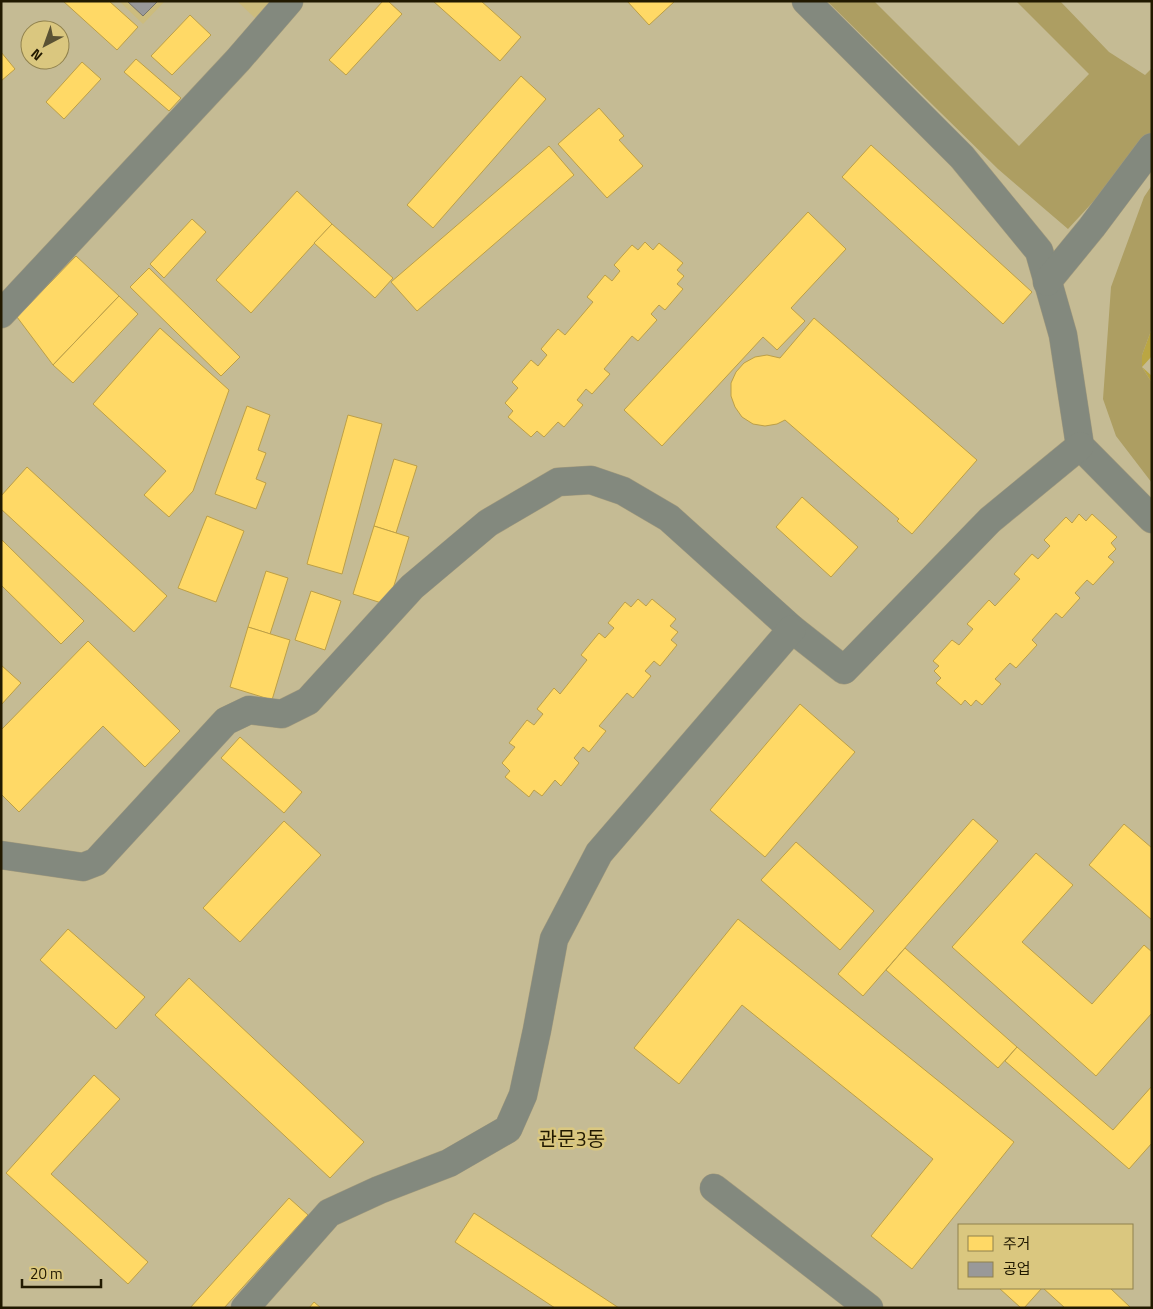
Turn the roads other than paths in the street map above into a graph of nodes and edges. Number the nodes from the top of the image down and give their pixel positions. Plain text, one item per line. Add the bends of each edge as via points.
1 (289, 1) edge
2 (806, 1) edge
3 (1152, 148) edge
4 (1048, 282) junction
5 (1, 314) edge
6 (1080, 446) junction
7 (1152, 519) edge
8 (792, 629) junction
9 (1, 855) edge
10 (714, 1188) dead end
11 (245, 1308) edge
12 (869, 1308) edge

1 - 5 street
2 - 4 street via 962,158 1038,251
3 - 4 street
4 - 6 street via 1063,335
6 - 7 street
6 - 8 street via 990,520 844,670
8 - 9 street via 669,518 624,491 591,480 558,482 488,522 412,587 308,701 282,714 249,710 226,720 96,862 83,867
8 - 11 street via 599,853 554,939 523,1095 508,1128 449,1163 329,1213
10 - 12 street

